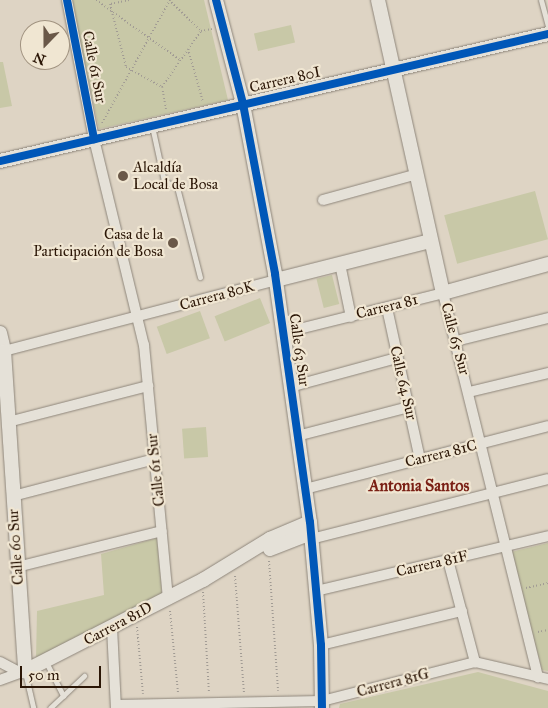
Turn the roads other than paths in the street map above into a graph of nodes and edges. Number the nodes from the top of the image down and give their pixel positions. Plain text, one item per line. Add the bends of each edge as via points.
1 (67, 0) edge
2 (216, 0) edge
3 (378, 0) edge
4 (542, 0) edge
5 (548, 26) edge
6 (548, 34) edge
7 (392, 69) junction
8 (243, 104) junction
9 (152, 126) junction
10 (94, 139) junction
11 (0, 161) edge
12 (414, 175) junction
13 (322, 200) dead end
14 (430, 241) junction
15 (340, 264) junction
16 (548, 264) edge
17 (200, 277) dead end
18 (276, 280) junction
19 (443, 293) junction
20 (386, 308) junction
21 (137, 316) junction
22 (351, 316) junction
23 (548, 318) edge
24 (0, 333) edge
25 (283, 333) junction
26 (456, 341) junction
27 (4, 352) junction
28 (397, 358) junction
29 (548, 373) edge
30 (148, 386) junction
31 (290, 387) junction
32 (468, 392) junction
33 (409, 407) junction
34 (8, 422) junction
35 (548, 426) edge
36 (297, 436) junction
37 (480, 444) junction
38 (155, 459) junction
39 (420, 459) junction
40 (548, 479) edge
41 (305, 489) junction
42 (491, 494) junction
43 (13, 496) junction
44 (162, 530) junction
45 (310, 531) junction
46 (548, 536) edge
47 (504, 547) junction
48 (448, 560) junction
49 (234, 562) junction
50 (17, 567) junction
51 (316, 591) junction
52 (168, 597) junction
53 (462, 611) junction
54 (112, 627) junction
55 (321, 645) junction
56 (46, 661) junction
57 (0, 662) edge
58 (474, 662) junction
59 (23, 672) junction
60 (84, 676) dead end
61 (543, 678) edge
62 (0, 680) edge
63 (63, 696) junction
64 (322, 705) edge
65 (116, 706) edge
66 (33, 708) edge
67 (50, 708) edge

1 - 10 street, Calle 61 Sur
2 - 8 street, Calle 63 Sur
3 - 7 street, Calle 65 Sur
4 - 5 lane
6 - 7 street, Carrera 80I
7 - 8 street, Carrera 80I
7 - 12 street, Calle 65 Sur
8 - 9 street, Carrera 80I
8 - 18 street, Calle 63 Sur
9 - 10 street, Carrera 80I
9 - 17 lane via 164,181 177,187
10 - 11 street, Carrera 80I
10 - 21 street, Calle 61 Sur
12 - 13 street
12 - 14 street, Calle 65 Sur
14 - 15 street, Carrera 80K
14 - 19 street, Calle 65 Sur
15 - 18 street, Carrera 80K
15 - 22 street
16 - 19 street, Carrera 81
18 - 21 street, Carrera 80K
18 - 25 street, Calle 63 Sur
19 - 20 street, Carrera 81
19 - 26 street, Calle 65 Sur
20 - 22 street, Carrera 81
20 - 28 street, Calle 64 Sur
21 - 27 street, Carrera 80K
21 - 30 street, Calle 61 Sur
22 - 25 street, Carrera 81
23 - 26 street
24 - 27 street, Calle 60 Sur
25 - 31 street, Calle 63 Sur
26 - 32 street, Calle 65 Sur
27 - 34 street, Calle 60 Sur
28 - 31 street
28 - 33 street, Calle 64 Sur
29 - 32 street
30 - 34 street
30 - 38 street, Calle 61 Sur
31 - 36 street, Calle 63 Sur
32 - 37 street, Calle 65 Sur
33 - 36 street
33 - 39 street, Calle 64 Sur
34 - 43 street, Calle 60 Sur
35 - 37 street, Carrera 81C
36 - 41 street, Calle 63 Sur
37 - 39 street, Carrera 81C
37 - 42 street, Calle 65 Sur
38 - 43 street
38 - 44 street, Calle 61 Sur
39 - 41 street, Carrera 81C
40 - 42 street, Carrera 81D
41 - 45 street, Calle 63 Sur
42 - 45 street, Carrera 81D
42 - 47 street, Calle 65 Sur
43 - 50 street, Calle 60 Sur
44 - 50 street
44 - 52 street, Calle 61 Sur
45 - 49 street, Carrera 81D
45 - 49 street, Carrera 81D via 270,539
45 - 51 street, Calle 63 Sur
46 - 47 street, Carrera 81F
47 - 48 street, Carrera 81F
47 - 61 street, Calle 65 Sur
48 - 51 street, Carrera 81F
48 - 53 street
49 - 52 street, Carrera 81D
50 - 59 street, Calle 60 Sur
51 - 55 street, Calle 63 Sur
52 - 54 street, Carrera 81D
53 - 55 street
53 - 58 street
54 - 56 street, Carrera 81D
54 - 65 street
55 - 64 street, Calle 63 Sur
56 - 59 street, Carrera 81D
56 - 63 lane
57 - 59 street
58 - 61 street, Carrera 81G
58 - 64 street, Carrera 81G
59 - 62 street, Carrera 81D
59 - 66 lane
60 - 63 lane
63 - 67 lane
64 - 65 street, Carrera 81G via 179,702

